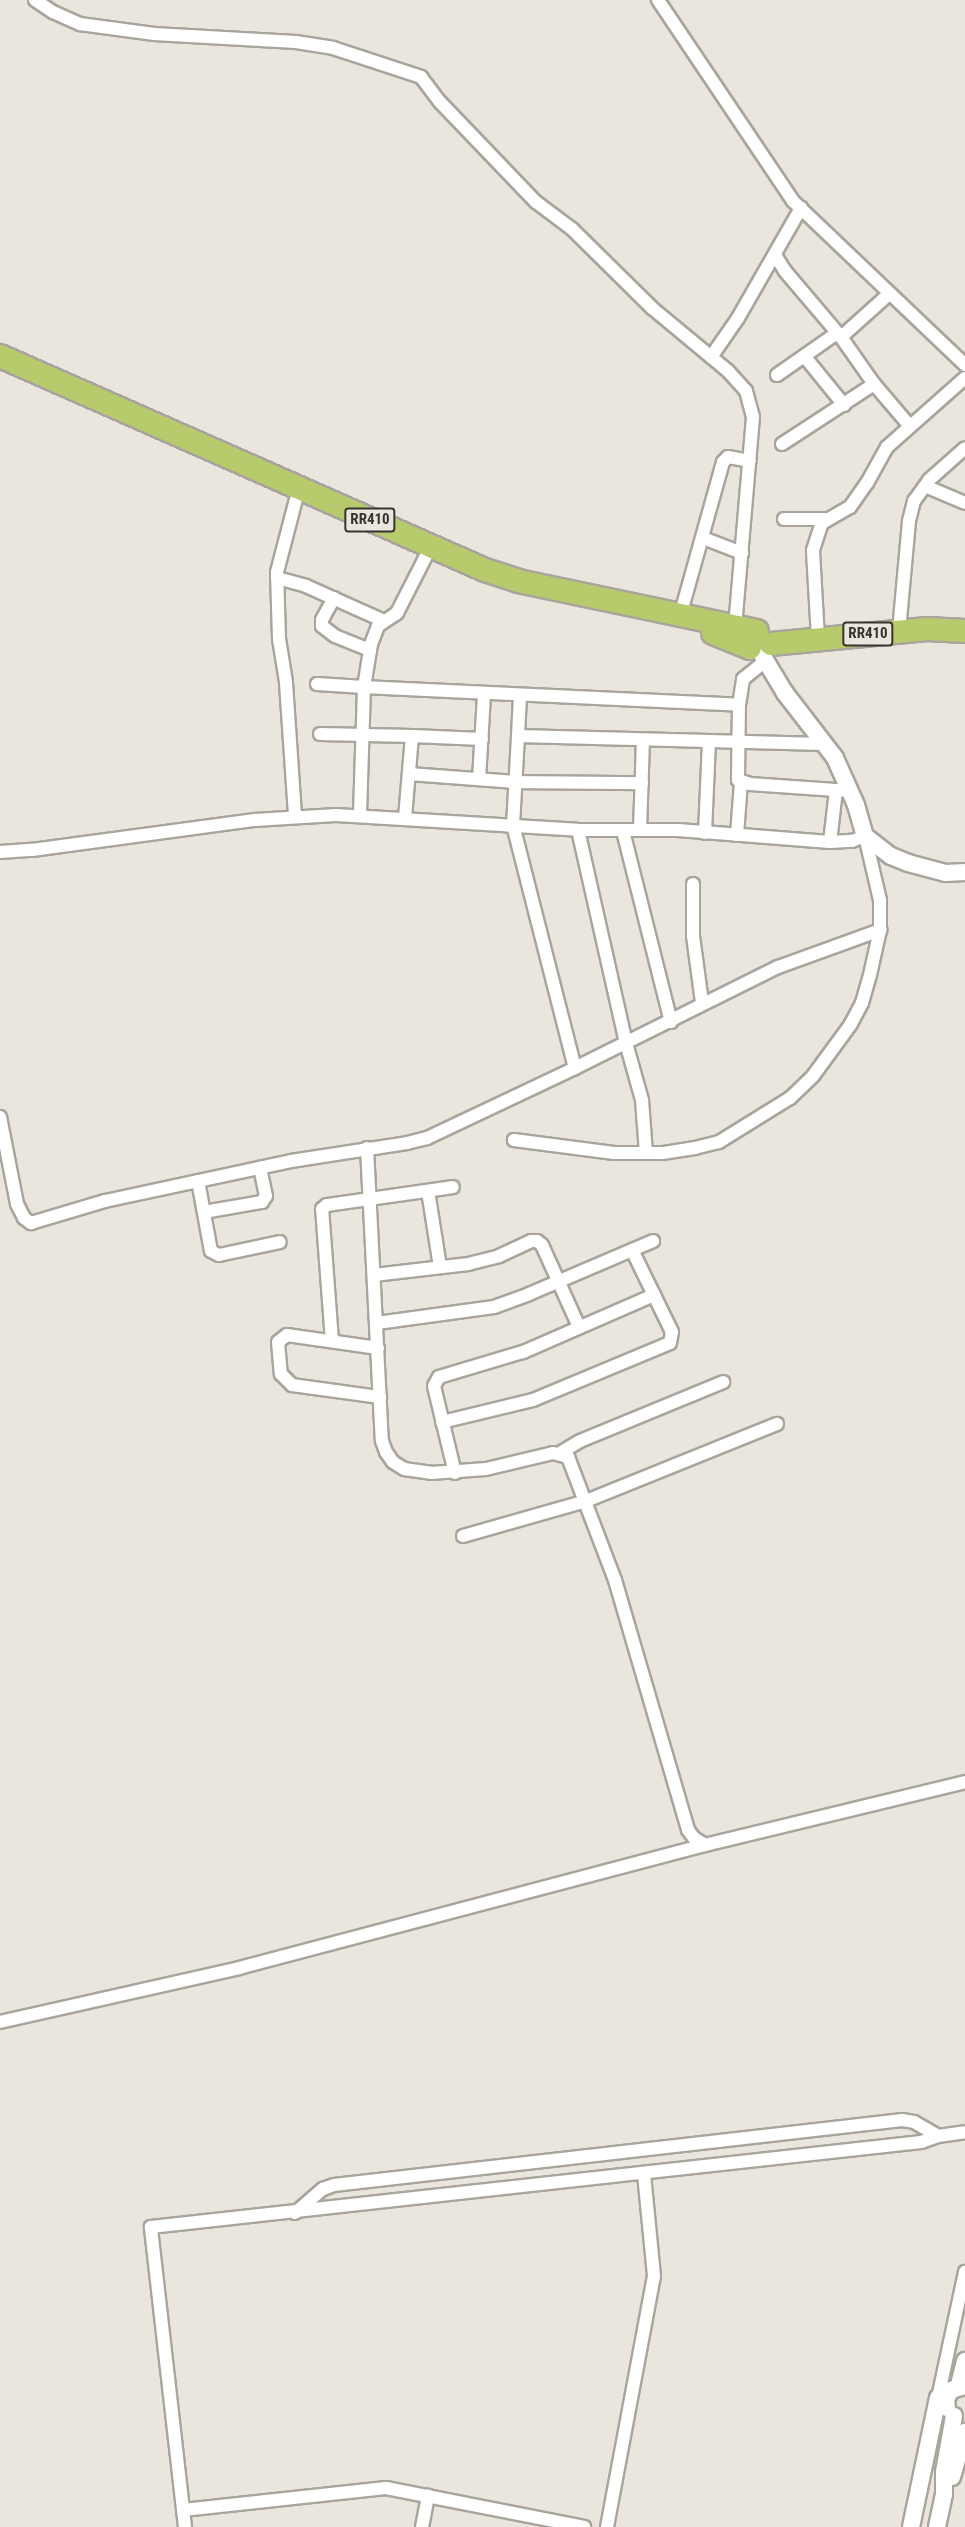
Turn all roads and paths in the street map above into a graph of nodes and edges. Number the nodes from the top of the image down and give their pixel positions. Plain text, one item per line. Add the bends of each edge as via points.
1 (35, 0) edge
2 (658, 0) edge
3 (801, 208) junction
4 (775, 255) junction
5 (889, 294) junction
6 (839, 335) junction
7 (0, 356) edge
8 (711, 357) junction
9 (805, 357) junction
10 (965, 365) edge
11 (0, 368) edge
12 (777, 375) dead end
13 (965, 378) edge
14 (874, 384) junction
15 (844, 405) junction
16 (909, 425) junction
17 (782, 444) dead end
18 (965, 448) edge
19 (750, 461) junction
20 (925, 486) junction
21 (296, 499) junction
22 (965, 503) edge
23 (784, 519) dead end
24 (826, 519) junction
25 (703, 538) junction
26 (742, 553) junction
27 (426, 556) junction
28 (277, 578) junction
29 (334, 598) junction
30 (680, 616) junction
31 (384, 621) junction
32 (735, 625) junction
33 (898, 631) junction
34 (965, 631) edge
35 (818, 638) junction
36 (761, 647) junction
37 (370, 650) junction
38 (317, 684) dead end
39 (364, 687) junction
40 (484, 694) junction
41 (520, 696) junction
42 (739, 705) junction
43 (320, 734) dead end
44 (363, 736) junction
45 (412, 736) junction
46 (518, 736) junction
47 (482, 739) junction
48 (643, 741) junction
49 (709, 741) junction
50 (738, 741) junction
51 (825, 744) junction
52 (409, 774) junction
53 (479, 779) junction
54 (516, 782) junction
55 (741, 782) junction
56 (642, 783) junction
57 (843, 790) junction
58 (360, 814) junction
59 (295, 815) junction
60 (405, 817) junction
61 (513, 825) junction
62 (578, 830) junction
63 (640, 830) junction
64 (623, 831) junction
65 (705, 833) junction
66 (737, 835) junction
67 (865, 836) junction
68 (830, 842) junction
69 (0, 852) edge
70 (965, 872) edge
71 (693, 884) dead end
72 (880, 930) junction
73 (702, 1003) junction
74 (671, 1022) junction
75 (626, 1043) junction
76 (575, 1068) junction
77 (0, 1117) edge
78 (514, 1140) dead end
79 (367, 1148) junction
80 (646, 1153) junction
81 (260, 1168) junction
82 (198, 1181) junction
83 (453, 1187) dead end
84 (428, 1191) junction
85 (371, 1199) junction
86 (204, 1212) junction
87 (653, 1241) dead end
88 (280, 1242) dead end
89 (633, 1250) junction
90 (440, 1268) junction
91 (374, 1275) junction
92 (558, 1282) junction
93 (654, 1295) junction
94 (377, 1323) junction
95 (579, 1327) junction
96 (332, 1341) junction
97 (378, 1348) junction
98 (723, 1382) dead end
99 (380, 1397) junction
100 (442, 1422) junction
101 (777, 1424) dead end
102 (560, 1453) junction
103 (455, 1473) junction
104 (586, 1501) junction
105 (463, 1536) dead end
106 (965, 1782) edge
107 (705, 1845) junction
108 (0, 2022) edge
109 (965, 2132) edge
110 (938, 2136) junction
111 (644, 2174) junction
112 (295, 2213) junction
113 (965, 2272) edge
114 (965, 2361) edge
115 (962, 2386) edge
116 (942, 2398) junction
117 (960, 2417) edge
118 (965, 2432) edge
119 (944, 2494) junction
120 (428, 2496) junction
121 (183, 2510) junction
122 (185, 2527) edge
123 (422, 2527) edge
124 (584, 2527) edge
125 (607, 2527) edge
126 (911, 2527) edge
127 (937, 2527) edge

1 - 8 street via 80,24 154,34 296,42 333,48 414,73 536,202 572,229 652,308
2 - 3 street via 784,189
3 - 4 street
3 - 5 street
4 - 6 street
4 - 8 street
5 - 6 street
5 - 10 street
6 - 9 street
6 - 14 street
7 - 30 highway, RR410 via 485,570 518,581
8 - 19 street via 746,392 751,404
9 - 12 street
9 - 15 street
11 - 21 highway, RR410
13 - 16 street
14 - 15 street
14 - 16 street
15 - 17 street
16 - 24 street via 888,447 850,507
18 - 20 street
19 - 25 street via 730,457 723,462
19 - 26 street
20 - 22 street
20 - 33 street via 909,521
21 - 27 highway, RR410
21 - 28 street
23 - 24 street
24 - 35 street via 813,550
25 - 26 street
25 - 30 street
26 - 32 street
27 - 31 street via 397,614
27 - 36 highway, RR410 via 517,591 714,633
28 - 29 street
28 - 59 street
29 - 31 street
29 - 37 street via 322,626 335,636
30 - 32 highway, RR410
31 - 37 street via 378,626
32 - 36 highway, RR410
33 - 34 highway, RR410
33 - 35 highway, RR410
35 - 36 highway, RR410
36 - 42 street via 742,679
36 - 51 street via 785,693
37 - 39 street
38 - 39 street
39 - 40 street
39 - 44 street
40 - 41 street
40 - 47 street
41 - 42 street
41 - 46 street
42 - 50 street
43 - 44 street
44 - 45 street
44 - 58 street
45 - 47 street
45 - 52 street
46 - 48 street
46 - 54 street
47 - 53 street
48 - 49 street
48 - 56 street
49 - 50 street
49 - 65 street
50 - 51 street
50 - 55 street via 736,775
51 - 57 street
52 - 53 street
52 - 60 street
53 - 54 street
54 - 56 street
54 - 61 street
55 - 57 street
55 - 66 street
56 - 63 street
57 - 67 street
57 - 68 street
58 - 59 street
58 - 60 street
59 - 69 street
60 - 61 street
61 - 62 street
61 - 76 street
62 - 64 street
62 - 75 street
63 - 64 street
63 - 65 street
64 - 74 street
65 - 66 street
66 - 68 street
67 - 68 street
67 - 70 street via 891,856 908,863 946,873
67 - 72 street via 877,880
71 - 73 street via 693,936
72 - 73 street via 777,967
72 - 80 street via 860,1007 830,1054 790,1098 719,1142
73 - 74 street
74 - 75 street
75 - 76 street
75 - 80 street via 642,1100
76 - 79 street via 427,1138
77 - 82 street via 17,1204 31,1223 105,1201
78 - 80 street via 576,1150
79 - 81 street
79 - 85 street
81 - 82 street
81 - 86 street via 266,1196 262,1202
82 - 86 street
83 - 84 street
84 - 85 street
84 - 90 street
85 - 91 street
85 - 96 street via 322,1209
86 - 88 street via 211,1251 219,1254
87 - 89 street
89 - 92 street
89 - 93 street
90 - 91 street
90 - 92 street via 483,1261 534,1240 542,1245
91 - 94 street
92 - 94 street via 494,1306
92 - 95 street
93 - 95 street
93 - 100 street via 673,1335 668,1345 533,1400
94 - 97 street
95 - 100 street via 523,1352 439,1377 434,1386
96 - 97 street
96 - 99 street via 281,1337 278,1345 284,1378 297,1386
97 - 99 street
98 - 102 street via 580,1441
99 - 103 street via 382,1441 393,1462 410,1470
100 - 103 street
101 - 104 street
102 - 103 street
102 - 104 street via 571,1461
104 - 105 street
104 - 107 street via 615,1580 688,1830
106 - 107 street
107 - 108 street via 239,1968
109 - 110 street
110 - 111 street via 921,2142
110 - 112 street via 914,2122 902,2120 334,2186
111 - 112 street
111 - 125 street via 654,2276
112 - 121 street via 151,2227
113 - 116 street
114 - 115 street
115 - 116 street
116 - 117 street via 947,2409
116 - 126 street
117 - 119 street via 944,2472
118 - 119 street
119 - 127 street
120 - 121 street via 386,2488
120 - 123 street
120 - 124 street
121 - 122 street

